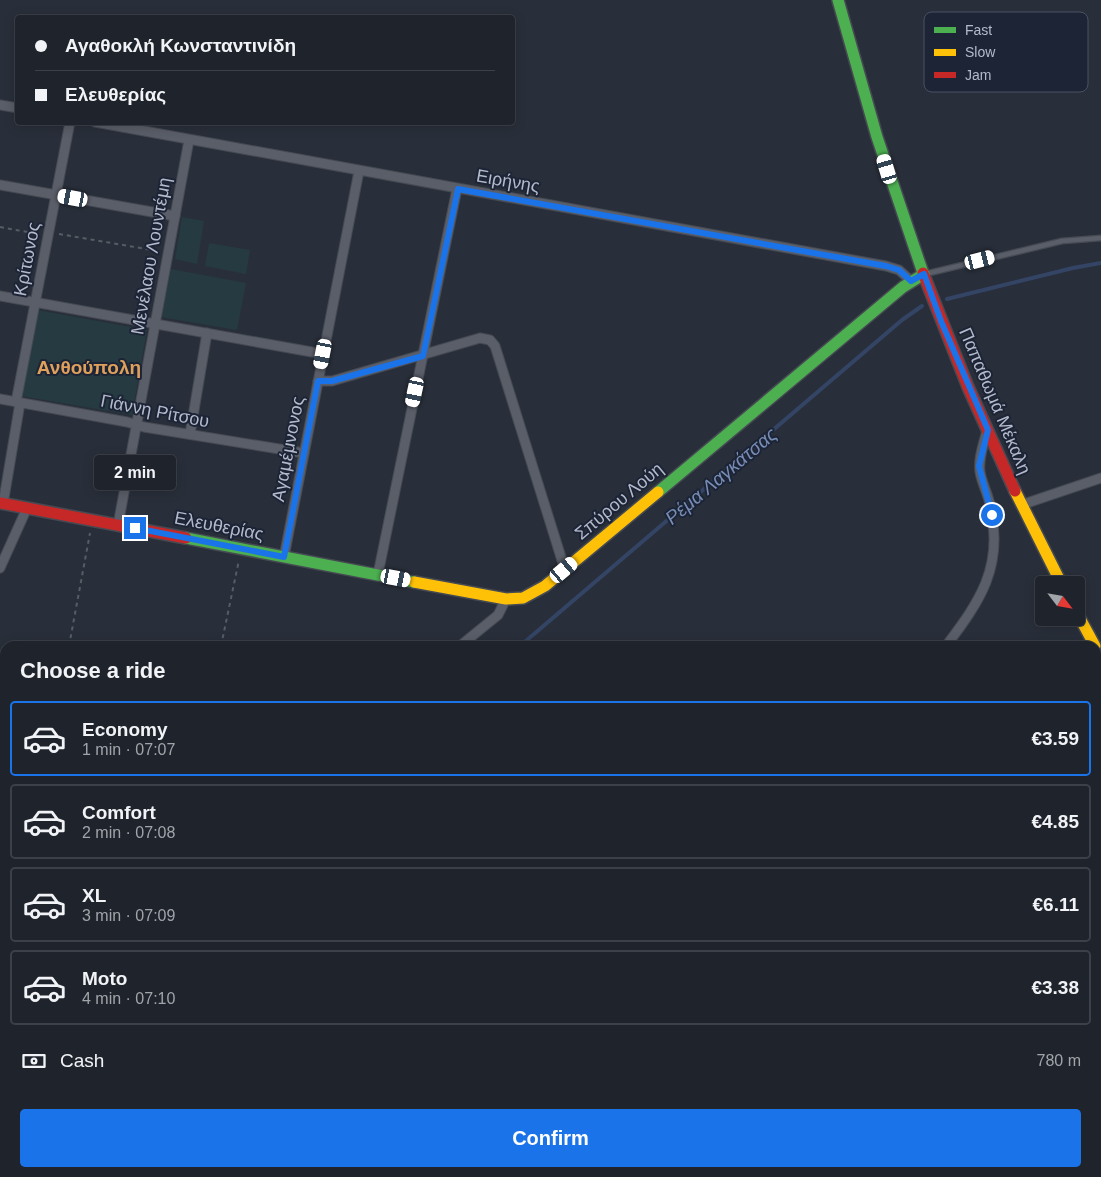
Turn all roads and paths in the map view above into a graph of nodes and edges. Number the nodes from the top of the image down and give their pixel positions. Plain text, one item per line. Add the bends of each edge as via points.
1 (838, 0) edge
2 (0, 105) edge
3 (15, 108) edge
4 (69, 125) edge
5 (111, 125) edge
6 (189, 140) junction
7 (359, 171) junction
8 (0, 186) edge
9 (458, 189) junction
10 (56, 195) junction
11 (175, 216) junction
12 (0, 227) edge
13 (48, 234) junction
14 (1101, 238) edge
15 (168, 253) junction
16 (924, 274) junction
17 (911, 281) junction
18 (0, 296) edge
19 (35, 302) junction
20 (155, 324) junction
21 (207, 333) junction
22 (323, 354) junction
23 (423, 356) junction
24 (318, 381) junction
25 (0, 399) edge
26 (18, 402) junction
27 (136, 424) junction
28 (988, 430) junction
29 (190, 434) junction
30 (304, 453) junction
31 (1101, 478) edge
32 (2, 504) edge
33 (1021, 505) junction
34 (27, 508) junction
35 (92, 520) junction
36 (118, 525) junction
37 (241, 548) junction
38 (284, 557) junction
39 (0, 568) edge
40 (564, 570) junction
41 (378, 574) junction
42 (1057, 576) edge
43 (506, 599) junction
44 (1084, 626) edge
45 (70, 641) edge
46 (222, 641) edge
47 (466, 641) edge
48 (950, 641) edge
49 (1093, 641) edge

1 - 16 street, Παπαθωμά Μέκαλη via 868,110
2 - 3 street
4 - 10 street, Κρίτωνος
5 - 6 street, Ειρήνης
6 - 7 street, Ειρήνης
6 - 11 street, Μενέλαου Λουντέμη
7 - 9 street, Ειρήνης
7 - 22 street, Αγαμέμνονoς
8 - 10 street
9 - 17 street, Ειρήνης via 886,266 899,270
9 - 23 street
10 - 11 street
10 - 13 street, Κρίτωνος
11 - 15 street, Μενέλαου Λουντέμη
12 - 13 path
13 - 15 path
13 - 19 street, Κρίτωνος
14 - 16 lane via 1062,241
15 - 20 street, Μενέλαου Λουντέμη
16 - 17 street, Σπύρου Λούη
16 - 28 street, Παπαθωμά Μέκαλη
17 - 40 street, Σπύρου Λούη
18 - 19 street
19 - 20 street
19 - 26 street, Κρίτωνος
20 - 21 street
20 - 27 street, Μενέλαου Λουντέμη
21 - 22 street
21 - 29 street
22 - 24 street, Αγαμέμνονoς
23 - 24 street via 332,381
23 - 40 street via 480,338 494,344
23 - 41 street
24 - 30 street, Αγαμέμνονoς
25 - 26 street, Γιάννη Ρίτσου
26 - 27 street, Γιάννη Ρίτσου
26 - 32 street, Κρίτωνος
27 - 29 street, Γιάννη Ρίτσου
27 - 36 street, Μενέλαου Λουντέμη
28 - 33 street, Παπαθωμά Μέκαλη
28 - 48 street via 979,466 991,507 992,566 979,601
29 - 30 street, Γιάννη Ρίτσου
30 - 38 street, Αγαμέμνονoς
31 - 33 street
32 - 34 street, Ελευθερίας
33 - 42 street, Παπαθωμά Μέκαλη
34 - 35 street, Ελευθερίας
34 - 39 street
35 - 36 street, Ελευθερίας
35 - 45 path
36 - 37 street, Ελευθερίας
37 - 38 street, Ελευθερίας
37 - 46 path
38 - 41 street, Σπύρου Λούη
40 - 43 street, Σπύρου Λούη via 531,596
41 - 43 street, Σπύρου Λούη
43 - 47 street via 498,615
44 - 49 street

